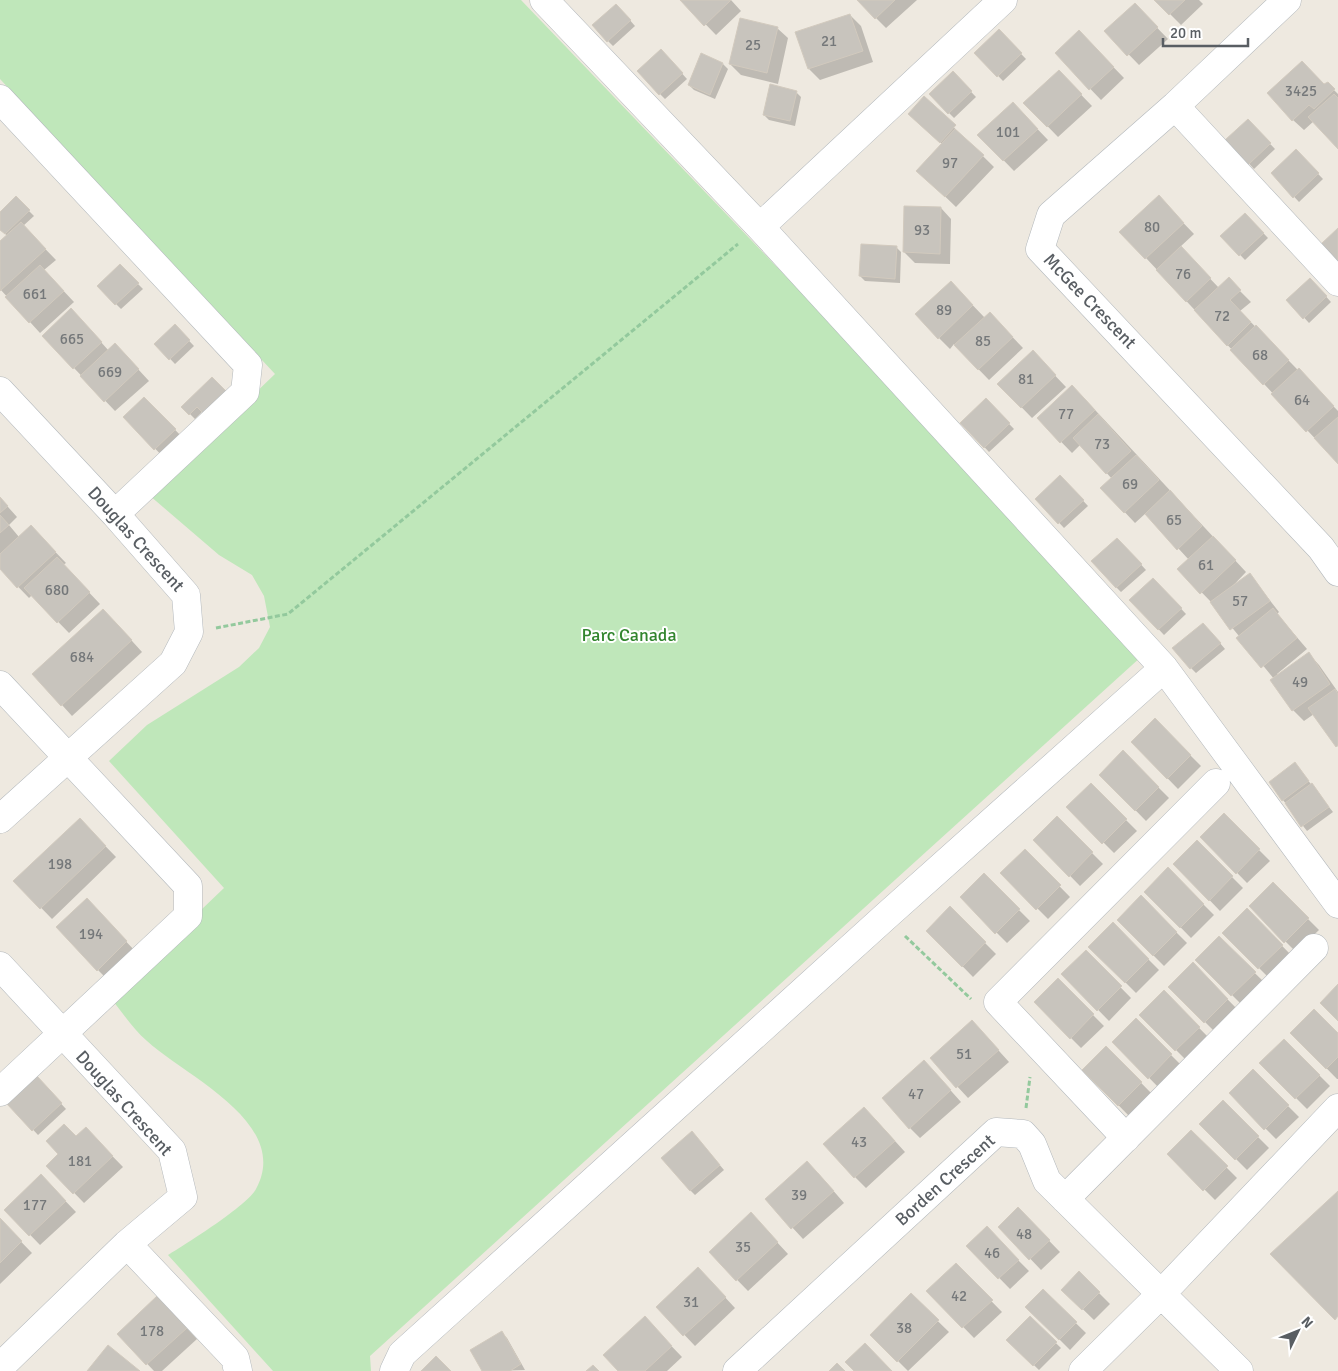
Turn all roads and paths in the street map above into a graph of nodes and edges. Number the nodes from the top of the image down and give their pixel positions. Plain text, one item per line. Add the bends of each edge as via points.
1 (544, 0) edge
2 (1003, 0) edge
3 (1287, 0) edge
4 (0, 99) edge
5 (1174, 106) junction
6 (760, 226) junction
7 (1338, 282) edge
8 (0, 391) edge
9 (115, 514) junction
10 (1338, 572) edge
11 (189, 632) junction
12 (1164, 668) junction
13 (0, 685) edge
14 (68, 757) junction
15 (1216, 783) dead end
16 (0, 819) edge
17 (1338, 904) edge
18 (885, 917) junction
19 (1314, 948) dead end
20 (0, 966) edge
21 (976, 1004) dead end
22 (62, 1035) junction
23 (1031, 1072) dead end
24 (0, 1092) edge
25 (1338, 1108) edge
26 (1023, 1134) junction
27 (1126, 1138) junction
28 (1065, 1200) junction
29 (127, 1244) junction
30 (1161, 1294) junction
31 (0, 1367) edge
32 (238, 1371) edge
33 (394, 1371) edge
34 (738, 1371) edge
35 (1083, 1371) edge
36 (1239, 1371) edge

1 - 6 street
2 - 6 street
3 - 5 street, McGee Crescent
4 - 9 street via 248,365 245,392
5 - 7 street
5 - 10 street, McGee Crescent via 1051,215 1040,249 1321,548
6 - 11 path via 288,614
6 - 12 street
8 - 9 street, Douglas Crescent
9 - 11 street, Douglas Crescent via 186,595
11 - 14 street via 173,663
12 - 17 street
12 - 18 street
13 - 14 street
14 - 16 street
14 - 22 street via 188,886 188,916
15 - 27 street via 998,1002
18 - 21 path
18 - 33 street via 402,1354
19 - 27 street
20 - 22 street, Douglas Crescent
22 - 24 street
22 - 29 street, Douglas Crescent via 172,1151 183,1197
23 - 26 path
25 - 30 street
26 - 28 street via 1032,1144 1047,1182
26 - 34 street, Borden Crescent via 996,1132
27 - 28 street
28 - 30 street
29 - 31 street, Douglas Crescent
29 - 32 street via 235,1358
30 - 35 street
30 - 36 street

